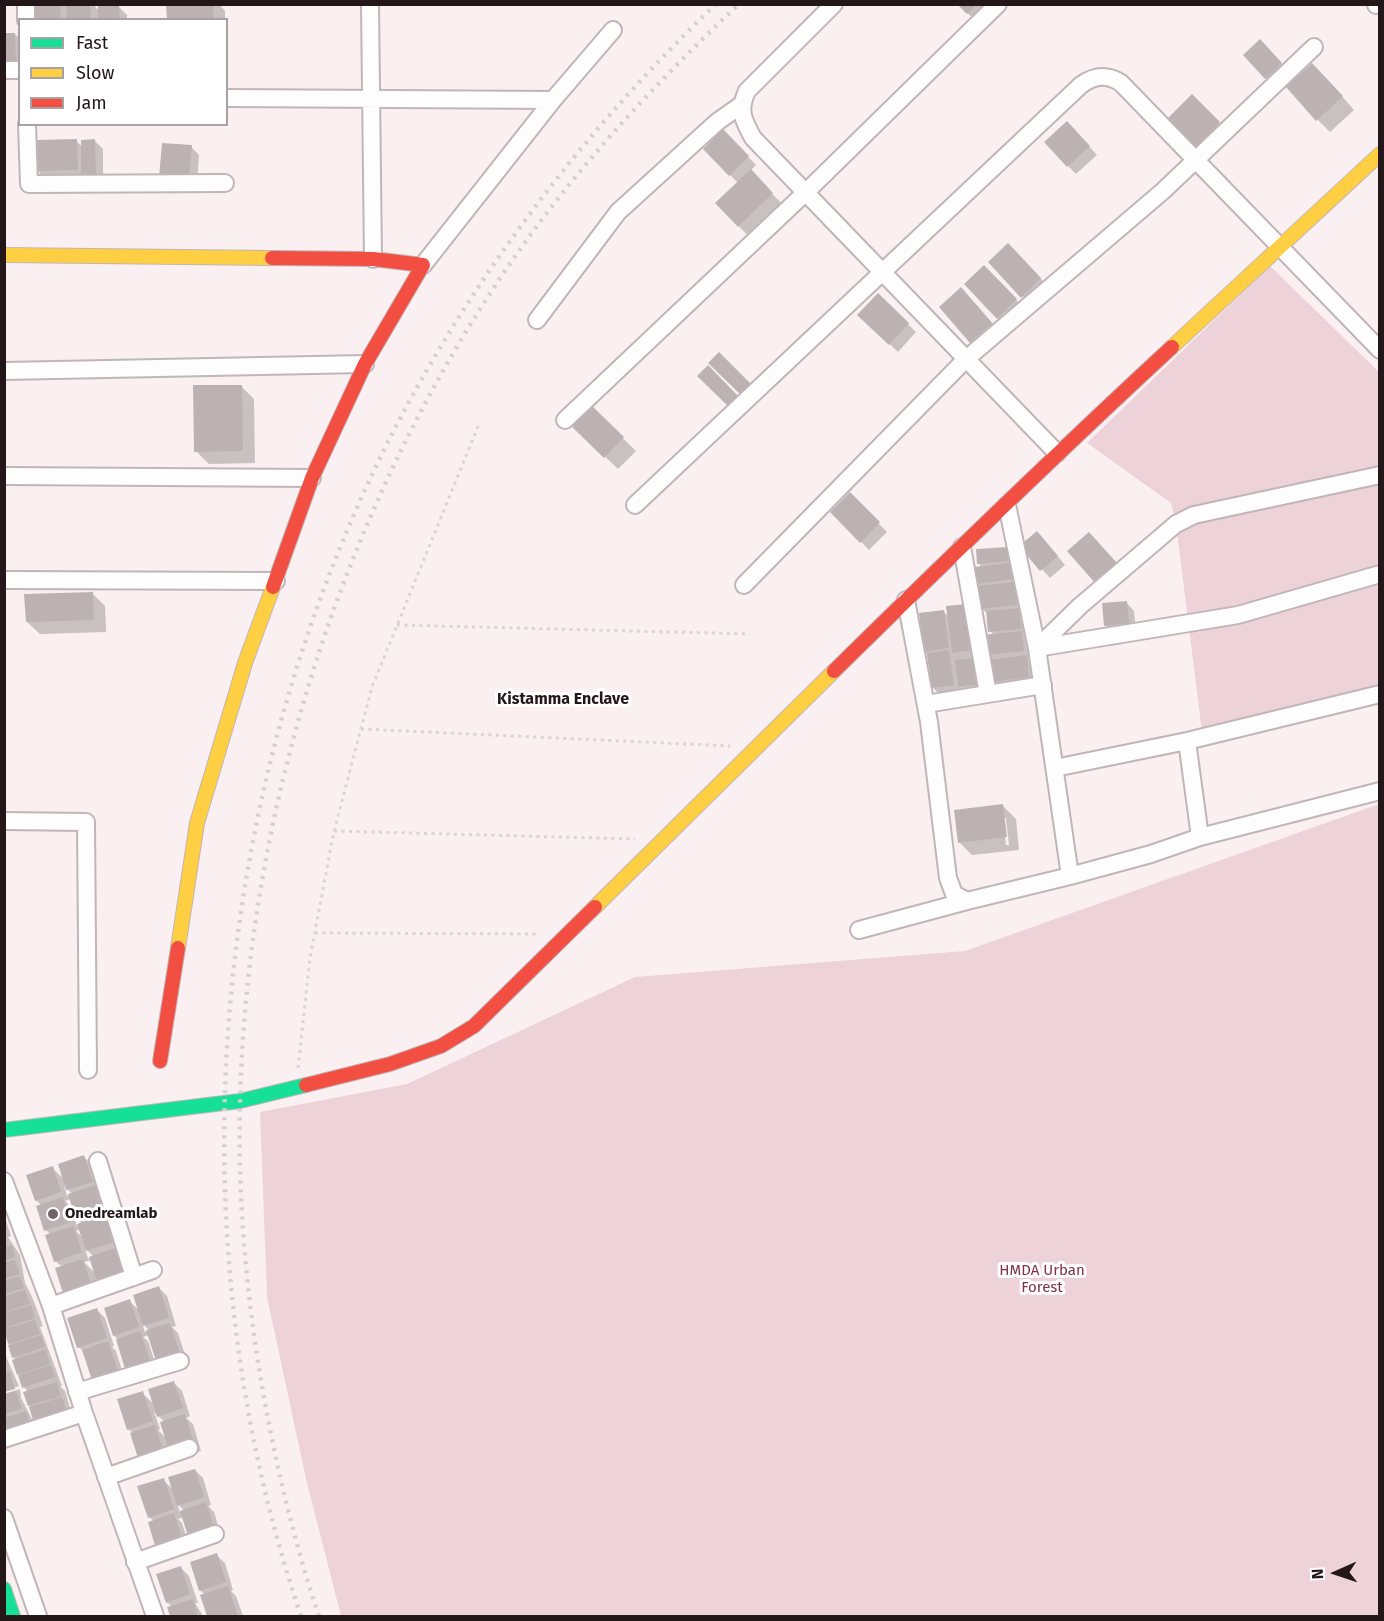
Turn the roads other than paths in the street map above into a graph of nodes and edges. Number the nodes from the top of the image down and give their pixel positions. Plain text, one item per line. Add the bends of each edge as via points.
1 (370, 4) edge
2 (834, 4) edge
3 (998, 4) edge
4 (613, 30) dead end
5 (1314, 47) dead end
6 (228, 98) edge
7 (370, 98) junction
8 (553, 100) junction
9 (741, 105) junction
10 (27, 126) edge
11 (1380, 154) edge
12 (1194, 160) junction
13 (225, 183) dead end
14 (807, 192) junction
15 (1278, 247) junction
16 (4, 255) edge
17 (374, 259) junction
18 (423, 265) junction
19 (884, 273) junction
20 (537, 320) dead end
21 (1380, 350) edge
22 (965, 360) junction
23 (365, 364) junction
24 (4, 371) edge
25 (565, 420) dead end
26 (1057, 453) junction
27 (1380, 475) edge
28 (4, 477) edge
29 (312, 478) junction
30 (1007, 505) junction
31 (635, 506) dead end
32 (962, 547) junction
33 (1380, 574) edge
34 (4, 580) edge
35 (276, 581) junction
36 (744, 585) dead end
37 (906, 600) junction
38 (1037, 648) junction
39 (1043, 685) junction
40 (988, 694) junction
41 (1380, 694) edge
42 (926, 704) junction
43 (1187, 741) junction
44 (1055, 768) junction
45 (1380, 791) edge
46 (4, 821) edge
47 (1200, 837) junction
48 (1070, 876) junction
49 (967, 901) junction
50 (859, 930) dead end
51 (160, 1061) dead end
52 (88, 1070) dead end
53 (4, 1130) edge
54 (98, 1161) dead end
55 (4, 1181) edge
56 (153, 1270) dead end
57 (134, 1277) junction
58 (51, 1306) junction
59 (180, 1361) dead end
60 (77, 1392) junction
61 (84, 1413) junction
62 (4, 1439) edge
63 (189, 1448) dead end
64 (106, 1477) junction
65 (4, 1518) edge
66 (215, 1534) dead end
67 (135, 1562) junction
68 (4, 1589) edge
69 (13, 1617) edge
70 (38, 1617) edge
71 (155, 1617) edge

1 - 7 street
2 - 9 street via 747,91
3 - 14 street
4 - 8 street
5 - 12 street
6 - 7 street
7 - 8 street
7 - 17 street
8 - 18 street
9 - 14 street via 742,120 753,138
9 - 20 street via 618,212
10 - 13 street via 29,184
11 - 15 street
12 - 15 street
12 - 19 street via 1121,83 1111,76 1089,80
12 - 22 street
14 - 19 street
14 - 25 street
15 - 21 street
15 - 26 street
16 - 17 street
17 - 18 street
18 - 23 street
19 - 22 street
19 - 31 street
22 - 26 street
22 - 36 street
23 - 24 street
23 - 29 street
26 - 30 street
27 - 38 street via 1176,524
28 - 29 street
29 - 35 street
30 - 32 street
30 - 38 street
32 - 37 street
32 - 40 street
33 - 38 street via 1238,615
34 - 35 street
35 - 51 street via 245,663 197,823
37 - 42 street
37 - 53 street via 474,1026 441,1046 390,1064 240,1101
38 - 39 street
39 - 40 street
39 - 44 street
40 - 42 street
41 - 43 street
42 - 49 street via 948,878 954,894
43 - 44 street
43 - 47 street
44 - 48 street
45 - 47 street
46 - 52 street via 86,822
47 - 48 street
48 - 49 street
49 - 50 street
54 - 57 street
55 - 58 street
56 - 57 street
57 - 58 street
58 - 60 street
59 - 60 street
60 - 61 street
61 - 62 street
61 - 64 street
63 - 64 street
64 - 67 street
65 - 70 street
66 - 67 street
67 - 71 street
68 - 69 street

